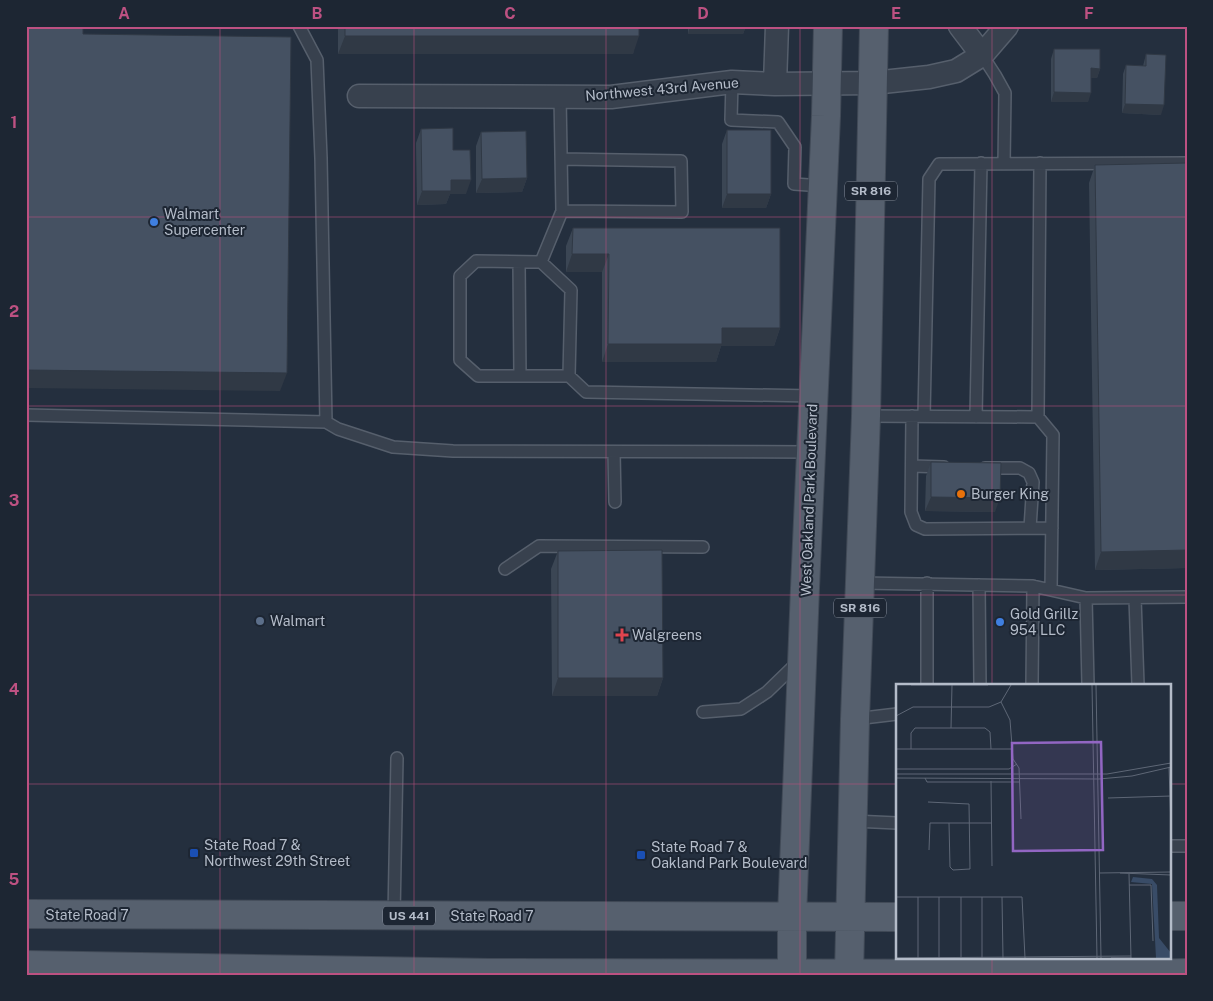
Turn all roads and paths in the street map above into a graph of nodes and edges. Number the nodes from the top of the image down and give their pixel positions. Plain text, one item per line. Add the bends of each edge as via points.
1 (299, 26) edge
2 (776, 26) edge
3 (828, 26) edge
4 (874, 26) edge
5 (960, 26) edge
6 (1007, 26) edge
7 (982, 55) junction
8 (732, 82) junction
9 (827, 83) junction
10 (873, 83) junction
11 (776, 84) junction
12 (359, 96) dead end
13 (560, 96) junction
14 (561, 159) junction
15 (981, 163) junction
16 (1040, 163) junction
17 (1187, 163) edge
18 (1004, 164) junction
19 (823, 186) junction
20 (562, 211) junction
21 (520, 262) junction
22 (541, 262) junction
23 (520, 376) junction
24 (570, 376) junction
25 (813, 396) junction
26 (26, 415) edge
27 (866, 416) junction
28 (912, 416) junction
29 (924, 416) junction
30 (976, 417) junction
31 (1038, 417) junction
32 (326, 422) junction
33 (614, 452) junction
34 (811, 452) junction
35 (912, 466) junction
36 (951, 467) edge
37 (971, 468) edge
38 (615, 502) dead end
39 (1030, 528) junction
40 (1052, 528) junction
41 (703, 547) dead end
42 (505, 569) dead end
43 (860, 583) junction
44 (927, 584) junction
45 (979, 585) junction
46 (1033, 586) junction
47 (1051, 590) junction
48 (1187, 597) edge
49 (1086, 598) junction
50 (1135, 598) junction
51 (802, 658) junction
52 (927, 684) edge
53 (980, 684) edge
54 (1032, 684) edge
55 (1088, 684) edge
56 (1138, 684) edge
57 (703, 712) dead end
58 (896, 714) edge
59 (855, 719) junction
60 (397, 758) dead end
61 (853, 821) junction
62 (896, 823) edge
63 (1170, 846) edge
64 (1187, 846) edge
65 (26, 914) edge
66 (394, 916) junction
67 (1170, 916) edge
68 (1187, 916) edge
69 (792, 917) junction
70 (850, 917) junction
71 (896, 917) edge
72 (26, 965) edge
73 (80, 970) edge
74 (110, 971) edge
75 (1187, 973) edge
76 (542, 974) edge
77 (634, 974) edge
78 (792, 974) edge
79 (849, 974) edge

1 - 32 lane via 317,60
2 - 11 street
3 - 9 main road, West Oakland Park Boulevard
4 - 10 main road, SR 816
5 - 7 street
6 - 7 street, Northwest 43rd Avenue
7 - 10 street, Northwest 43rd Avenue via 956,71
7 - 18 lane via 1005,93
8 - 11 street, Northwest 43rd Avenue
8 - 13 street, Northwest 43rd Avenue via 611,97
8 - 19 lane via 731,120 778,122 794,148 794,184
9 - 10 street, Northwest 43rd Avenue
9 - 11 street, Northwest 43rd Avenue
9 - 19 main road, West Oakland Park Boulevard
10 - 27 main road, SR 816
12 - 13 street, Northwest 43rd Avenue
13 - 14 lane
14 - 20 lane
14 - 20 lane via 681,161 682,212
15 - 18 lane
15 - 29 lane via 939,164 929,179
15 - 30 lane
16 - 17 lane
16 - 18 lane
16 - 31 lane
19 - 25 main road, West Oakland Park Boulevard
20 - 22 lane
21 - 22 lane
21 - 23 lane
21 - 23 lane via 476,261 460,276 460,360 478,376
22 - 24 lane via 571,290
23 - 24 lane
24 - 25 lane via 586,392
25 - 34 main road, West Oakland Park Boulevard
26 - 32 lane
27 - 28 lane
27 - 43 main road, SR 816
28 - 29 lane
28 - 35 lane
29 - 30 lane
30 - 31 lane
31 - 40 lane via 1053,435
32 - 33 lane via 393,447 453,451
33 - 34 lane
33 - 38 lane
34 - 51 main road, West Oakland Park Boulevard
35 - 36 lane
35 - 39 lane via 911,512 916,525 925,529
37 - 39 lane via 1020,468 1029,473 1033,482
39 - 40 lane
40 - 47 lane
41 - 42 lane via 539,546
43 - 44 lane
43 - 59 main road, SR 816
44 - 45 lane
44 - 52 lane
45 - 46 lane
45 - 53 lane
46 - 47 lane
46 - 54 lane
47 - 49 lane
48 - 50 lane
49 - 50 lane
49 - 55 lane
50 - 56 lane
51 - 57 lane via 767,692 741,709
51 - 69 main road, West Oakland Park Boulevard
58 - 59 lane
59 - 61 main road, SR 816
60 - 66 lane
61 - 62 lane
61 - 70 main road, SR 816
63 - 64 lane
65 - 66 main road, State Road 7 / US 441
66 - 69 main road, State Road 7 / US 441
67 - 68 main road
69 - 70 main road, State Road 7 / US 441
69 - 78 main road, West Oakland Park Boulevard
70 - 71 main road, State Road 7 / US 441
70 - 79 main road, SR 816
72 - 73 main road
73 - 74 main road
74 - 76 main road
75 - 79 main road
76 - 77 main road
77 - 78 main road
78 - 79 main road

